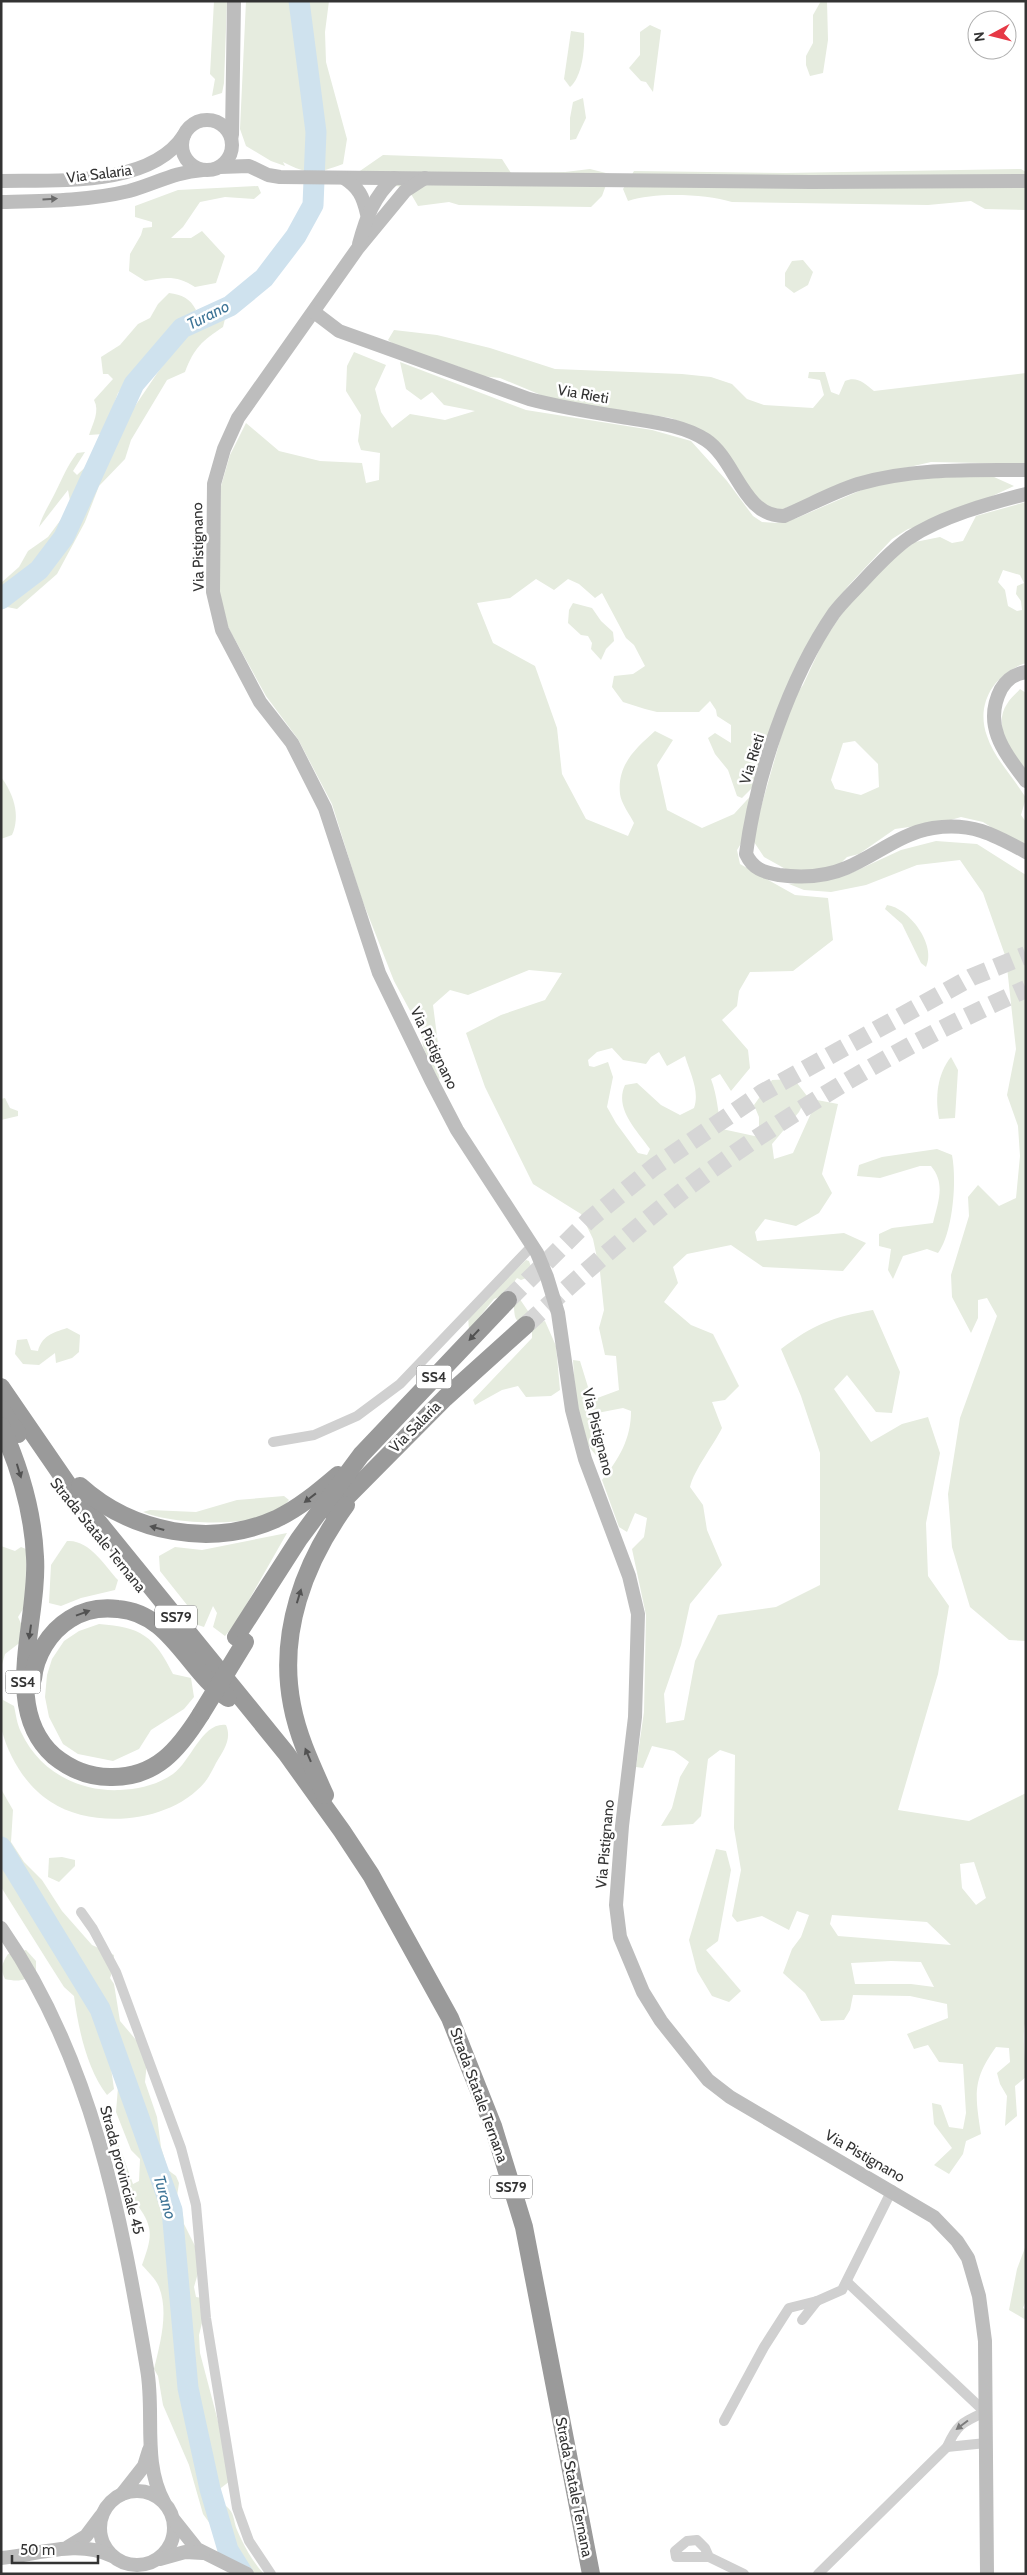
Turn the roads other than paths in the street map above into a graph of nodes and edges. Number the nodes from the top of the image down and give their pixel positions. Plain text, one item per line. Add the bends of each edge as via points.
1 (234, 1) edge
2 (231, 84) junction
3 (207, 119) junction
4 (184, 135) junction
5 (232, 140) junction
6 (220, 167) junction
7 (203, 170) junction
8 (262, 172) junction
9 (344, 178) junction
10 (394, 178) junction
11 (425, 178) junction
12 (1, 181) edge
13 (1026, 181) edge
14 (1, 202) edge
15 (391, 206) junction
16 (367, 214) junction
17 (358, 248) junction
18 (314, 312) junction
19 (1026, 470) edge
20 (1026, 494) edge
21 (1026, 672) edge
22 (1026, 781) edge
23 (1026, 852) edge
24 (532, 1246) junction
25 (508, 1300) tunnel mouth
26 (526, 1326) tunnel mouth
27 (1, 1386) edge
28 (1, 1409) edge
29 (1, 1426) edge
30 (36, 1440) junction
31 (273, 1442) dead end
32 (361, 1455) junction
33 (373, 1469) junction
34 (240, 1640) junction
35 (230, 1699) junction
36 (197, 1711) junction
37 (316, 1795) junction
38 (342, 1831) junction
39 (81, 1912) dead end
40 (1, 1928) edge
41 (892, 2190) junction
42 (847, 2282) junction
43 (817, 2301) junction
44 (802, 2320) dead end
45 (985, 2412) junction
46 (724, 2421) dead end
47 (151, 2440) junction
48 (986, 2443) junction
49 (947, 2447) junction
50 (122, 2494) junction
51 (164, 2502) junction
52 (104, 2511) junction
53 (173, 2519) junction
54 (62, 2550) junction
55 (208, 2555) junction
56 (113, 2556) junction
57 (709, 2557) dead end
58 (1, 2558) edge
59 (156, 2560) junction
60 (247, 2574) edge
61 (271, 2574) edge
62 (591, 2574) edge
63 (744, 2574) edge
64 (818, 2574) edge
65 (987, 2574) edge

1 - 2 street
2 - 3 street via 222,108
2 - 5 street
3 - 4 street via 193,123
3 - 5 street via 223,124
4 - 7 street via 183,154 191,165
4 - 12 street, Via Salaria via 166,156 132,171 79,178
5 - 6 street via 230,156
5 - 8 street via 241,154
6 - 7 street
6 - 8 street via 249,166
14 -> 7 street via 100,196 130,190 173,174
8 - 9 street via 280,178
9 - 10 street
9 - 16 street via 363,196
10 - 11 street
10 - 15 street
10 - 16 street via 383,188
11 - 13 street
11 - 15 street, Via Pistignano via 405,191
15 - 17 street, Via Pistignano
16 - 17 street
17 - 18 street, Via Pistignano
18 - 19 street, Via Rieti via 339,331 529,399 667,424 689,431 717,449 752,502 772,516 784,516 856,485 894,476 948,469
18 - 24 street, Via Pistignano via 238,418 224,448 214,484 213,592 220,620 239,666 260,702 292,744 325,808 379,973 431,1080 457,1130
20 - 23 street, Via Rieti via 996,502 908,539 878,565 834,613 793,685 761,781 746,854 751,864 763,872 794,877 818,876 846,868 896,841 932,828 971,827
21 - 22 street via 1018,673 1004,684 993,720 1000,746
24 - 31 street via 400,1384 357,1416 314,1435
24 - 41 street, Via Pistignano via 547,1277 558,1314 572,1410 585,1459 629,1576 638,1614 635,1717 616,1905 620,1938 628,1959 661,2022 708,2080 730,2097
25 -> 32 highway, Via Salaria / SS4
26 - 33 highway, Via Salaria / SS4 via 445,1398
27 - 30 highway, SS4
28 - 35 highway, Strada Statale Ternana / SS79 via 32,1454
29 -> 36 highway, SS4 via 24,1487 34,1539 35,1592 23,1688 26,1708 38,1738 52,1754 71,1767 91,1775 121,1777 152,1767 173,1753
32 -> 30 highway, SS4 via 301,1505 276,1518 240,1531 188,1534 134,1520 95,1500
30 - 37 highway, Strada Statale Ternana / SS79 via 69,1486 286,1753
32 - 34 highway via 299,1539
33 - 34 highway, SS4 via 318,1529
38 -> 33 highway via 306,1751 292,1705 290,1637 295,1608 312,1559 334,1522
34 - 36 highway
36 -> 35 highway via 149,1759 127,1767 93,1766 62,1751 42,1726 33,1696 36,1664 45,1644 68,1620 89,1611 122,1609 141,1614 161,1627 213,1688
35 - 37 highway, Strada Statale Ternana / SS79
37 - 38 highway, Strada Statale Ternana / SS79
38 - 62 highway, Strada Statale Ternana / SS79 via 371,1875 450,2018 493,2126 524,2227
39 - 61 street via 116,1972 181,2148 196,2205 206,2318 236,2499 249,2541
40 - 47 street, Strada provinciale 45 via 36,1981 57,2026 83,2092 109,2176 126,2244 148,2377
41 - 42 street
41 - 45 street, Via Pistignano via 934,2217 968,2258 979,2296 985,2341
42 - 43 street via 842,2290
42 - 45 street
43 - 44 street
43 - 46 street via 790,2308 764,2346
45 - 48 street, Via Pistignano
45 -> 49 street via 955,2429
47 - 50 street, Strada provinciale 45 via 144,2466
47 - 51 street, Strada provinciale 45 via 154,2474
48 - 49 street
48 - 65 street, Via Pistignano
49 - 64 street
50 - 51 street via 144,2491
50 - 52 street
51 - 53 street
52 - 54 street via 86,2536
52 - 56 street via 100,2536
53 - 55 street via 192,2544
53 - 59 street via 172,2542
54 - 56 street via 90,2548
54 - 58 street
55 - 59 street via 177,2554
55 - 60 street
56 - 59 street via 134,2565
57 - 63 street

